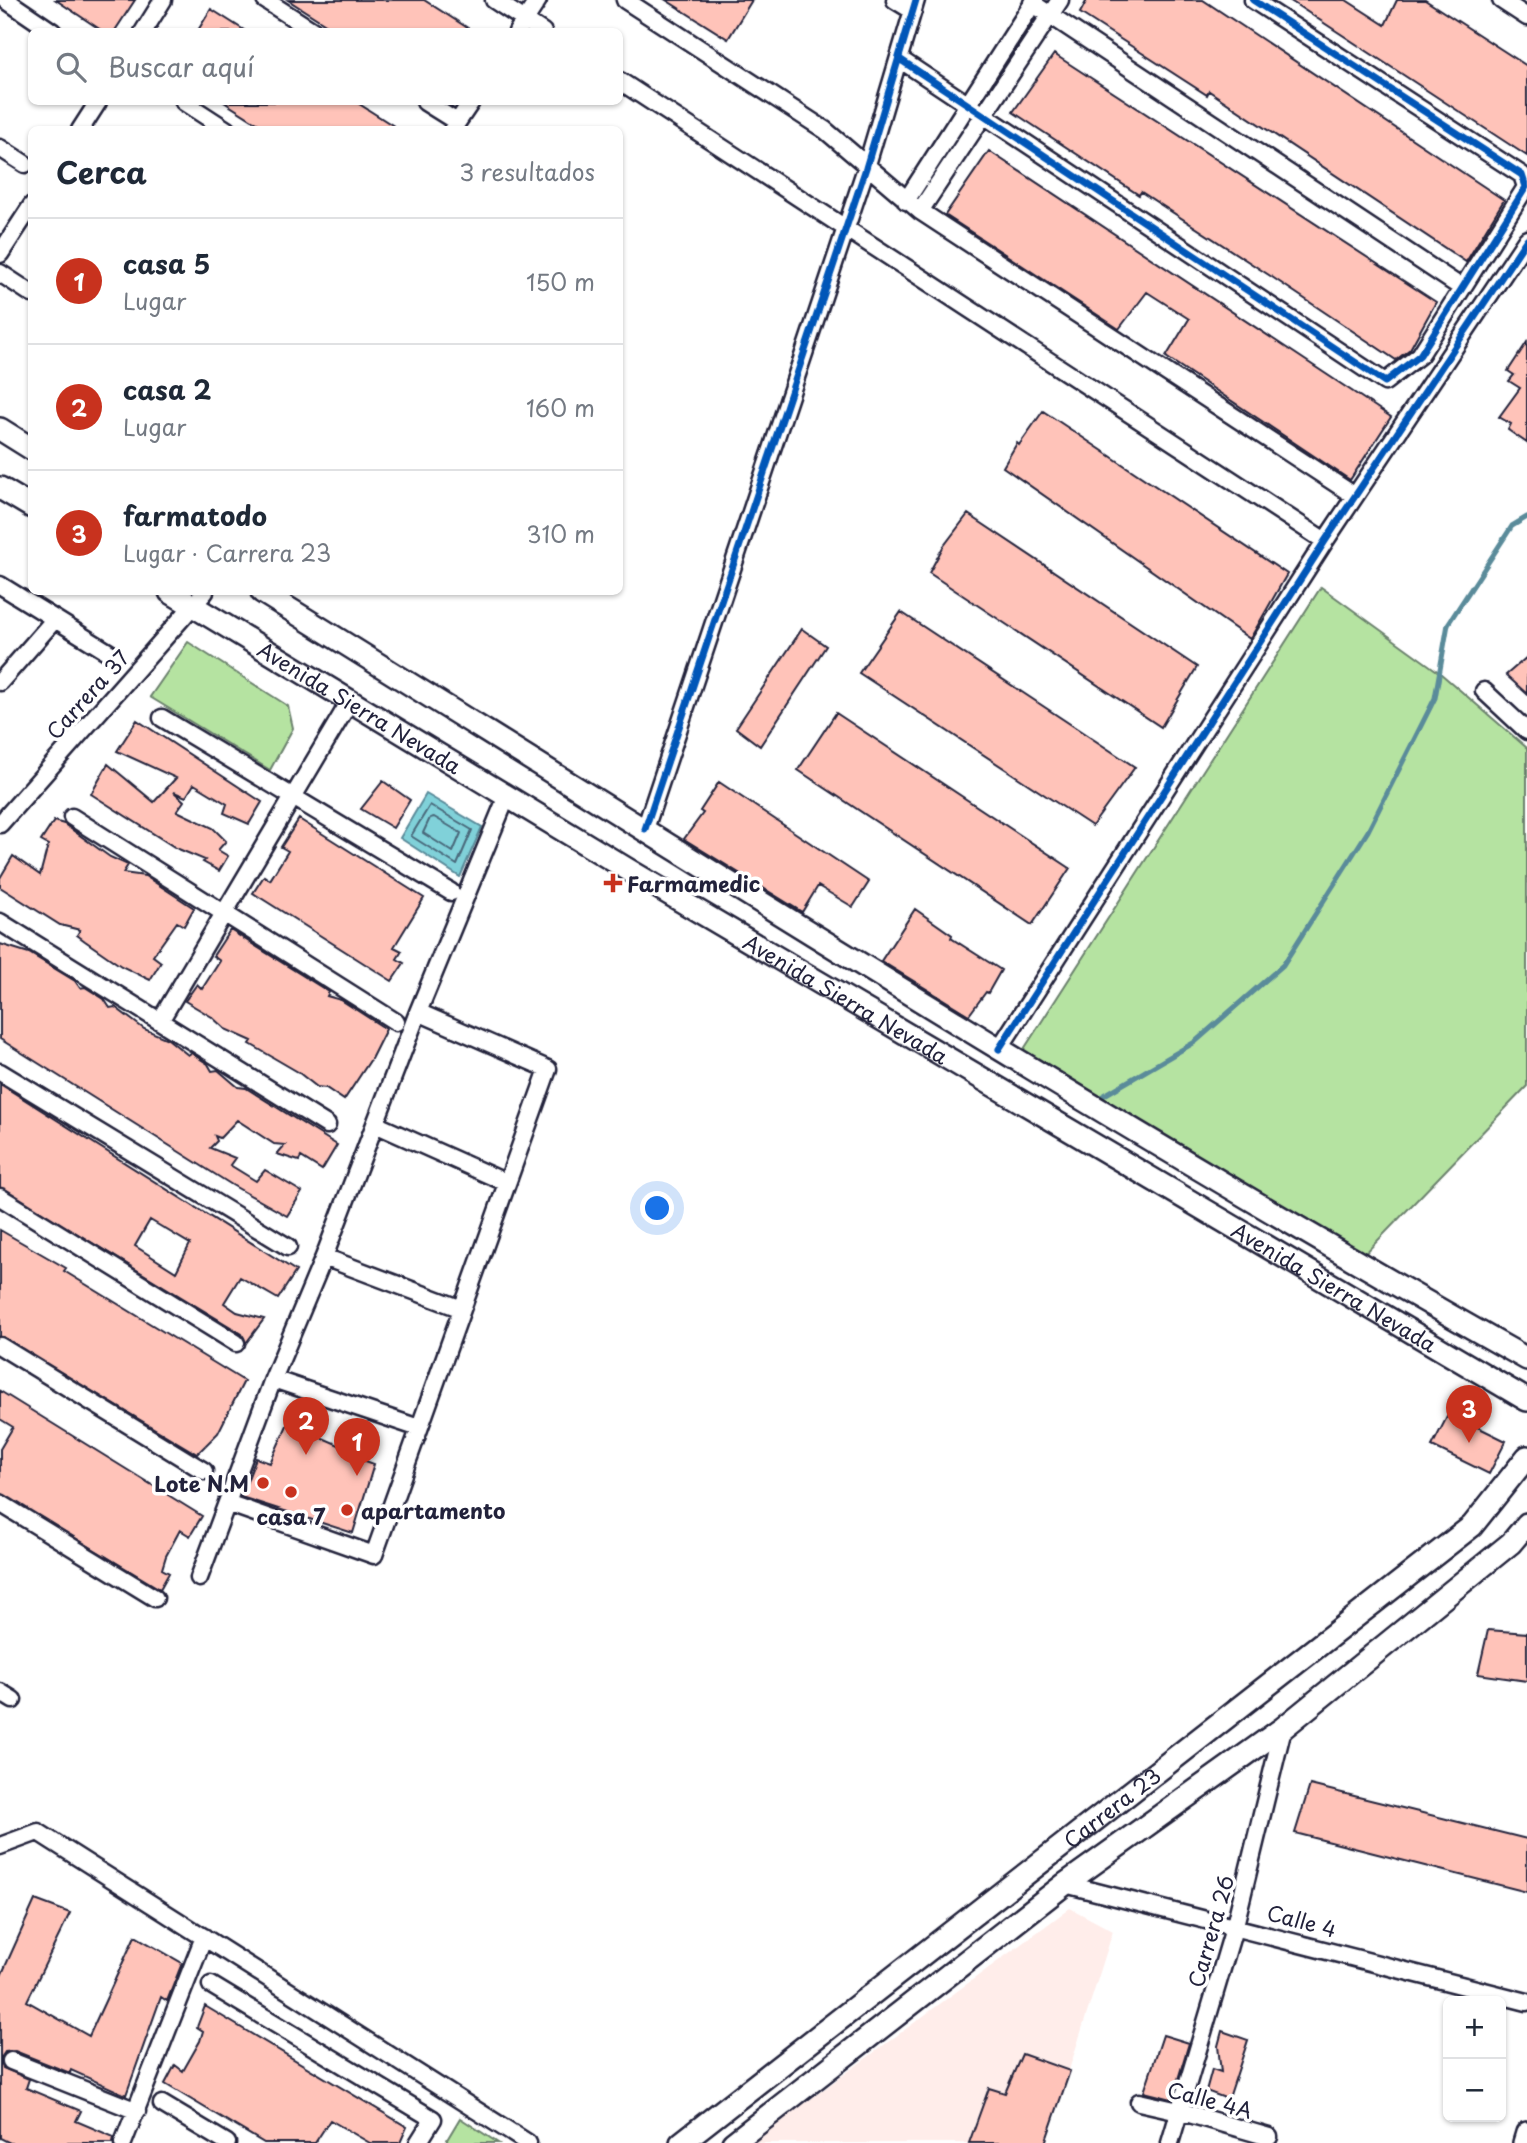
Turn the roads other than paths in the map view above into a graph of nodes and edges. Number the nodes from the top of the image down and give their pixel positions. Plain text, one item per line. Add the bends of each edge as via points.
1 (6, 0) edge
2 (163, 0) edge
3 (265, 0) edge
4 (494, 0) edge
5 (538, 0) edge
6 (625, 0) edge
7 (895, 0) edge
8 (1060, 0) edge
9 (1253, 0) edge
10 (1501, 0) edge
11 (1033, 2) edge
12 (915, 6) edge
13 (1050, 16) junction
14 (1527, 17) edge
15 (521, 26) edge
16 (47, 28) edge
17 (146, 28) edge
18 (309, 28) edge
19 (901, 60) junction
20 (623, 83) edge
21 (96, 105) edge
22 (189, 105) edge
23 (429, 105) edge
24 (469, 105) edge
25 (966, 106) junction
26 (984, 118) junction
27 (83, 126) edge
28 (221, 126) edge
29 (455, 126) edge
30 (0, 148) edge
31 (25, 164) dead end
32 (866, 168) junction
33 (906, 201) junction
34 (28, 211) edge
35 (920, 211) junction
36 (844, 227) junction
37 (1527, 239) edge
38 (0, 254) edge
39 (0, 274) edge
40 (1462, 288) junction
41 (28, 292) edge
42 (0, 429) edge
43 (28, 446) edge
44 (0, 488) edge
45 (1355, 496) junction
46 (28, 505) edge
47 (1325, 541) junction
48 (0, 585) edge
49 (183, 595) edge
50 (267, 595) edge
51 (200, 599) edge
52 (55, 619) junction
53 (113, 655) dead end
54 (0, 682) edge
55 (1484, 691) dead end
56 (351, 701) junction
57 (162, 718) dead end
58 (1527, 731) edge
59 (293, 796) junction
60 (507, 796) junction
61 (72, 817) dead end
62 (0, 824) edge
63 (645, 829) junction
64 (451, 892) dead end
65 (222, 914) junction
66 (0, 922) edge
67 (418, 1012) junction
68 (160, 1020) junction
69 (396, 1022) dead end
70 (999, 1049) junction
71 (0, 1072) edge
72 (375, 1124) junction
73 (327, 1125) dead end
74 (507, 1183) junction
75 (0, 1197) edge
76 (288, 1247) dead end
77 (324, 1258) junction
78 (462, 1308) junction
79 (236, 1343) dead end
80 (0, 1346) edge
81 (1527, 1359) edge
82 (273, 1379) junction
83 (1527, 1400) edge
84 (419, 1429) junction
85 (1527, 1457) edge
86 (205, 1471) dead end
87 (0, 1503) edge
88 (227, 1503) junction
89 (1527, 1526) edge
90 (199, 1578) dead end
91 (155, 1598) dead end
92 (1283, 1728) junction
93 (0, 1846) edge
94 (1065, 1884) junction
95 (1235, 1924) junction
96 (204, 1937) junction
97 (211, 1985) dead end
98 (1527, 2002) edge
99 (11, 2061) dead end
100 (1139, 2102) dead end
101 (162, 2104) dead end
102 (1179, 2110) junction
103 (137, 2111) junction
104 (1527, 2133) edge
105 (1269, 2137) dead end
106 (123, 2143) edge
107 (227, 2143) edge
108 (418, 2143) edge
109 (528, 2143) edge
110 (681, 2143) edge
111 (733, 2143) edge
112 (1170, 2143) edge
113 (1524, 2143) edge

1 - 16 street
2 - 17 street
3 - 18 street
4 - 15 street
5 - 15 street
6 - 32 street via 825,130
7 - 12 street
8 - 13 street
9 - 40 street via 1522,175 1526,187
10 - 14 street
11 - 13 street
11 - 25 street
12 - 19 street
13 - 26 street
13 - 40 street
19 - 25 street
19 - 32 street
20 - 36 street
21 - 27 street
22 - 28 street
23 - 29 street
24 - 29 street
25 - 26 street
25 - 33 street
26 - 35 street
26 - 40 street via 1385,382 1420,355
30 - 31 street
32 - 33 street
32 - 36 street
33 - 35 street
34 - 38 street
35 - 45 street
36 - 47 street
36 - 63 street
37 - 45 street
39 - 41 street
42 - 43 main road
44 - 46 main road
45 - 47 street
47 - 70 street
48 - 52 street
49 - 51 main road, Avenida Sierra Nevada
50 - 63 main road, Avenida Sierra Nevada
51 - 56 main road, Avenida Sierra Nevada
51 - 62 street, Carrera 37
52 - 53 street
52 - 54 street
55 - 58 street
56 - 59 street
56 - 60 main road, Avenida Sierra Nevada
57 - 59 street
59 - 64 street
59 - 65 street
60 - 67 street
60 - 83 main road, Avenida Sierra Nevada
61 - 65 street
63 - 70 main road, Avenida Sierra Nevada
65 - 68 street
65 - 69 street
66 - 68 street
67 - 72 street
67 - 74 street via 548,1069
68 - 73 street
70 - 81 main road, Avenida Sierra Nevada
71 - 76 street
72 - 74 street
72 - 77 street
74 - 78 street
75 - 79 street
77 - 78 street
77 - 82 street
78 - 84 street
80 - 86 street
82 - 84 street
82 - 88 street
84 - 88 street via 374,1555
85 - 110 main road, Carrera 23 via 1472,1526
87 - 91 street
88 - 90 street
89 - 92 main road, Carrera 23
92 - 94 main road, Carrera 23
92 - 95 street, Carrera 26
93 - 96 street via 38,1832
94 - 95 street, Calle 4
94 - 111 main road, Carrera 23
95 - 98 street, Calle 4
95 - 102 street, Carrera 26
96 - 103 street
96 - 109 street
97 - 108 street via 433,2119
99 - 103 street
100 - 102 street, Calle 4A
101 - 107 street
102 - 105 street, Calle 4A
102 - 112 street, Carrera 26
103 - 106 street
104 - 113 main road

